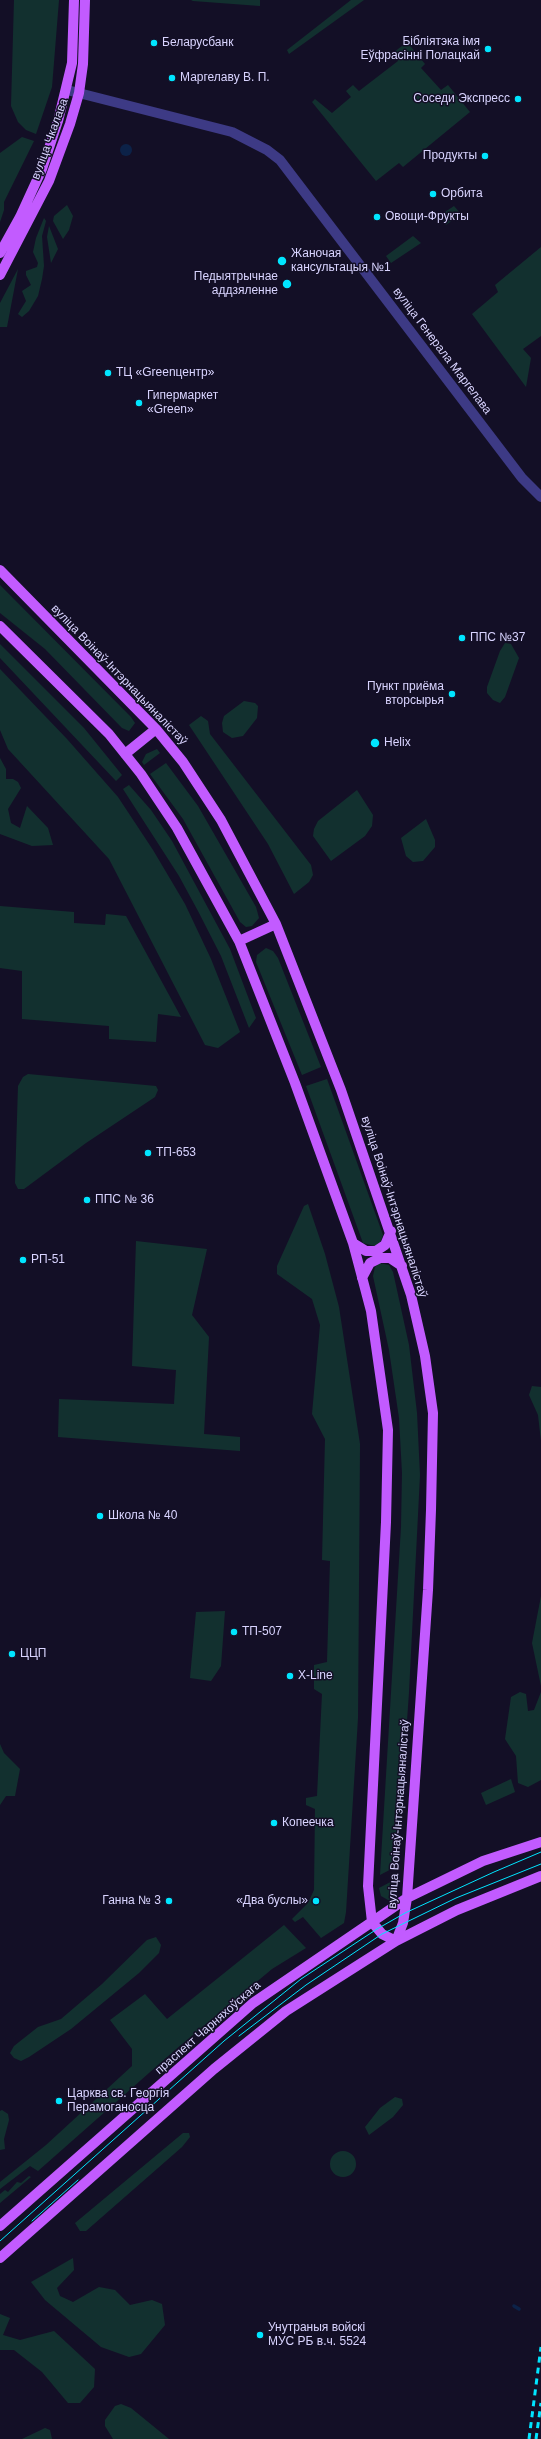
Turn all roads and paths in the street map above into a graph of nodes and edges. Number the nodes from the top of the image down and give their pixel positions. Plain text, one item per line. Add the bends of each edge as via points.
1 (74, 0) edge
2 (85, 0) edge
3 (67, 90) junction
4 (79, 93) junction
5 (0, 253) edge
6 (0, 275) edge
7 (541, 497) edge
8 (0, 570) edge
9 (0, 626) edge
10 (156, 729) junction
11 (125, 754) junction
12 (276, 924) junction
13 (238, 941) junction
14 (391, 1231) junction
15 (353, 1243) junction
16 (402, 1266) junction
17 (362, 1278) junction
18 (541, 1842) edge
19 (541, 1876) edge
20 (407, 1898) junction
21 (372, 1922) junction
22 (396, 1941) junction
23 (0, 2226) edge
24 (0, 2258) edge

1 - 3 main road, вуліца Чкалава via 72,63
2 - 4 main road, вуліца Чкалава via 83,64
3 - 4 street, вуліца Генерала Маргелава
3 - 5 main road, вуліца Чкалава via 42,168
4 - 6 main road, вуліца Чкалава via 49,181
4 - 7 street, вуліца Генерала Маргелава via 232,132 262,147 280,160 524,481
8 - 10 main road, вуліца Воінаў-Інтэрнацыяналістаў
9 - 11 main road, вуліца Воінаў-Інтэрнацыяналістаў via 109,734
10 - 11 main road
10 - 12 main road, вуліца Воінаў-Інтэрнацыяналістаў via 183,762 221,820
11 - 13 main road, вуліца Воінаў-Інтэрнацыяналістаў via 178,828
12 - 13 main road
12 - 14 main road, вуліца Воінаў-Інтэрнацыяналістаў via 341,1090
13 - 15 main road, вуліца Воінаў-Інтэрнацыяналістаў
14 - 15 main road via 385,1245 376,1250 366,1251
14 - 16 main road, вуліца Воінаў-Інтэрнацыяналістаў
15 - 17 main road, вуліца Воінаў-Інтэрнацыяналістаў
16 - 17 main road via 390,1258 380,1258 370,1263
16 - 20 main road, вуліца Воінаў-Інтэрнацыяналістаў via 425,1356 433,1413 428,1590
17 - 21 main road, вуліца Воінаў-Інтэрнацыяналістаў via 371,1311 388,1430 386,1522 368,1865
18 - 20 main road, праспект Чарняхоўскага via 483,1861
19 - 22 main road via 457,1910
20 - 21 main road, праспект Чарняхоўскага
20 - 22 main road, вуліца Воінаў-Інтэрнацыяналістаў via 403,1923
21 - 22 main road via 382,1934
21 - 23 main road, праспект Чарняхоўскага via 253,2003
22 - 24 main road via 286,2011 214,2069

